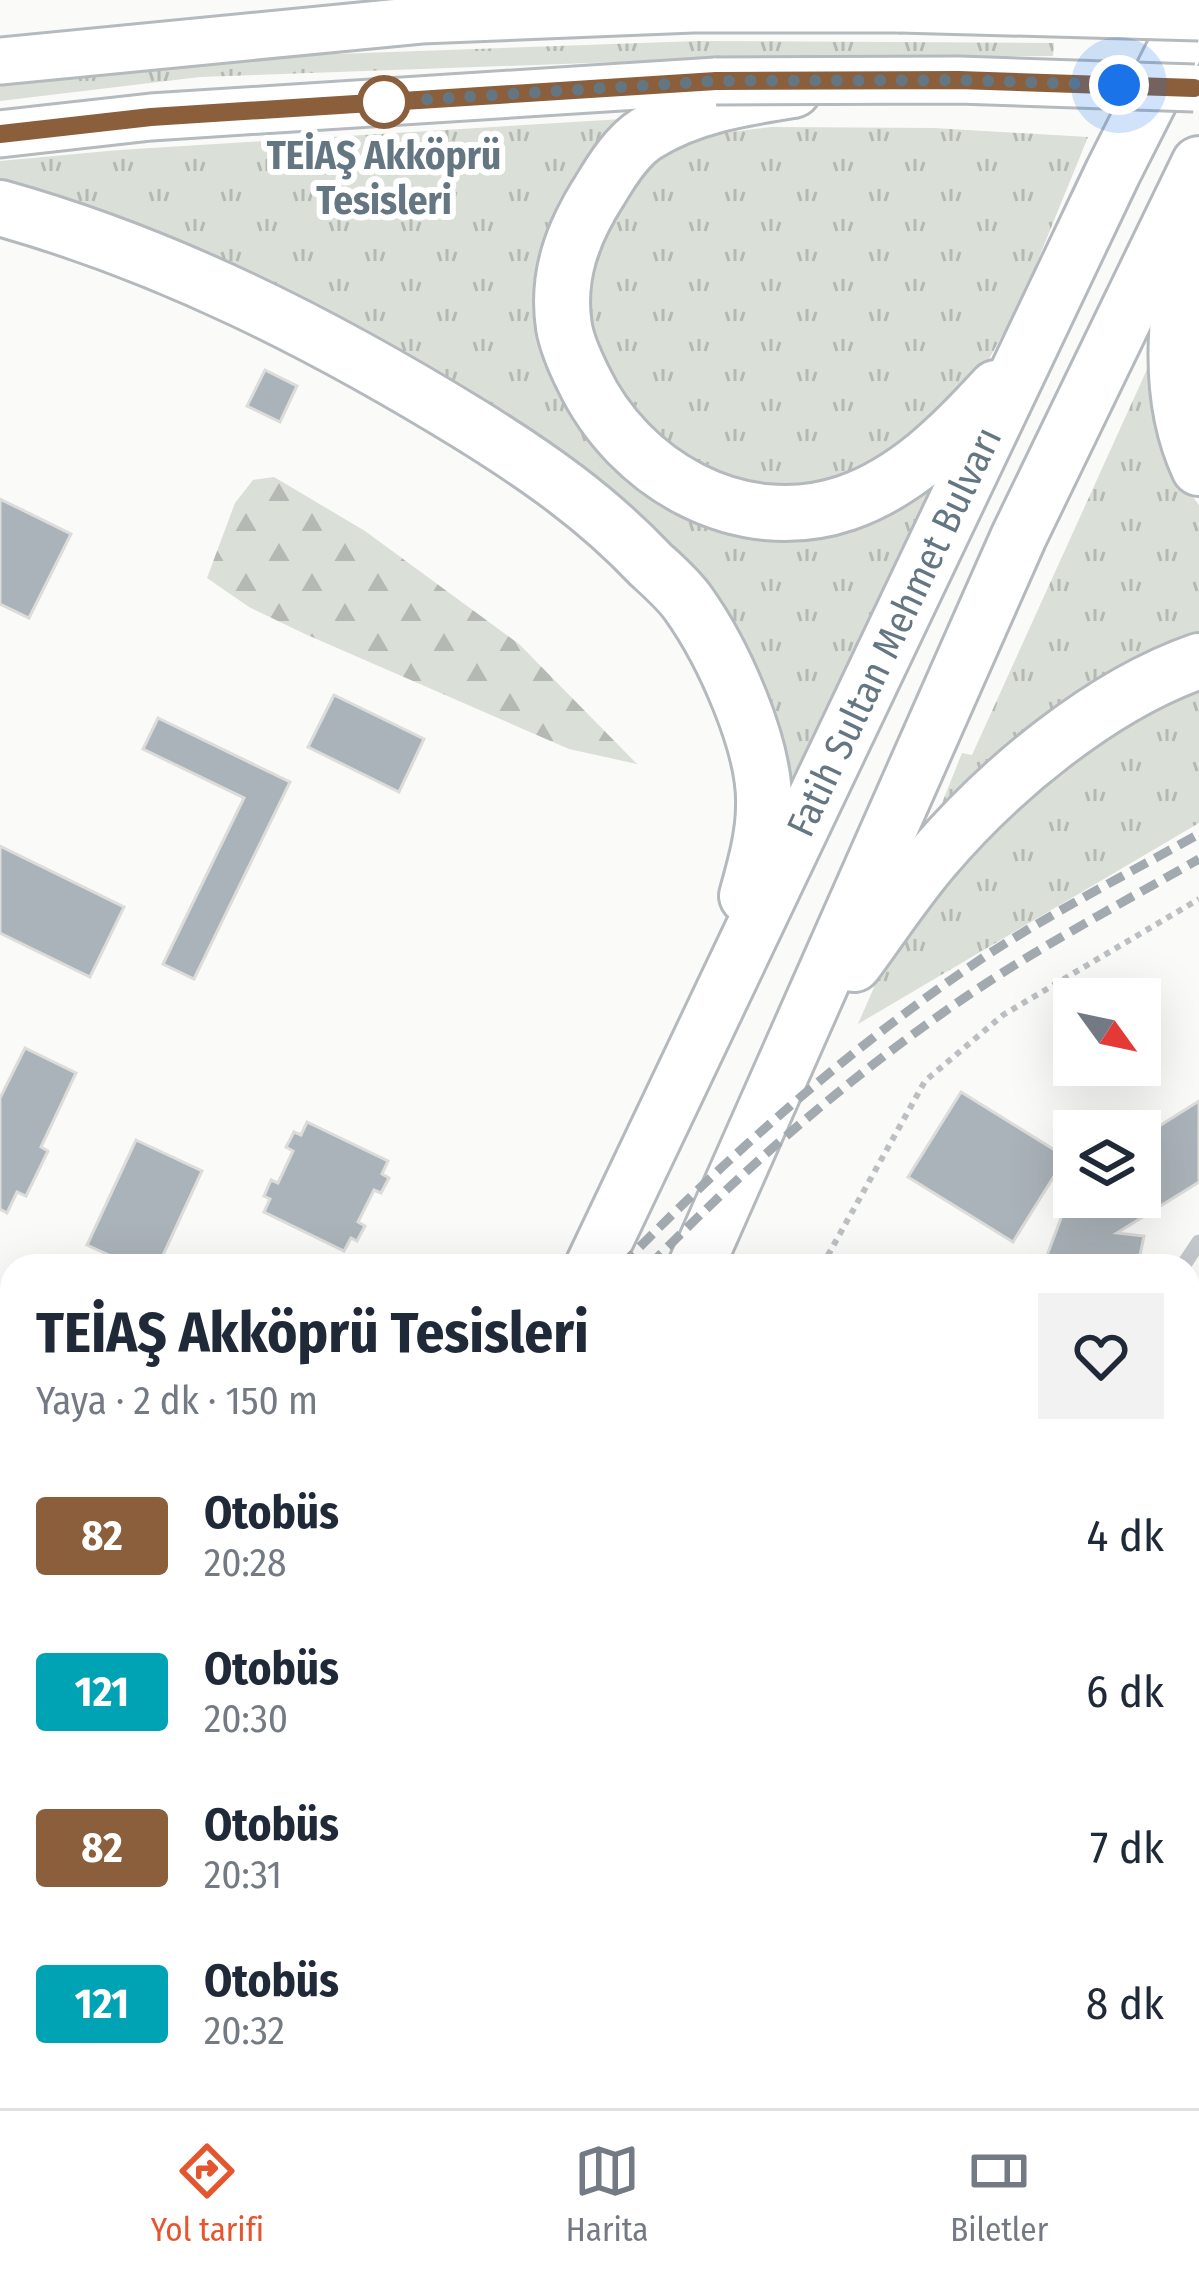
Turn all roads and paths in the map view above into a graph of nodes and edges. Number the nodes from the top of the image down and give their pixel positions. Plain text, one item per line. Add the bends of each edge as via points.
1 (1199, 2) edge
2 (888, 5) edge
3 (1199, 17) edge
4 (0, 61) edge
5 (857, 81) junction
6 (1197, 88) edge
7 (0, 134) edge
8 (1199, 164) edge
9 (0, 208) edge
10 (1030, 352) junction
11 (1199, 468) edge
12 (1199, 662) edge
13 (1199, 898) edge
14 (714, 1014) junction
15 (799, 1038) junction
16 (599, 1254) edge
17 (709, 1254) edge
18 (829, 1254) edge

1 - 10 highway, Fatih Sultan Mehmet Bulvarı
2 - 3 main road, bridge
2 - 4 main road via 421,20
5 - 6 main road, bridge
5 - 7 main road, bridge via 716,81
5 - 10 highway via 690,112 640,137 614,168 570,245 562,289 564,328 593,400 619,436 684,488 724,504 802,512 844,504 913,467
8 - 11 highway via 1176,354 1184,433
8 - 15 highway, Fatih Sultan Mehmet Bulvarı via 1019,536
9 - 14 highway via 176,268 410,387 551,474 687,602 745,718 764,806
10 - 14 highway, Fatih Sultan Mehmet Bulvarı
12 - 15 highway via 1090,717 977,814 933,858
13 - 18 path via 1004,1015 925,1081
14 - 16 highway, Fatih Sultan Mehmet Bulvarı
15 - 17 highway, Fatih Sultan Mehmet Bulvarı

